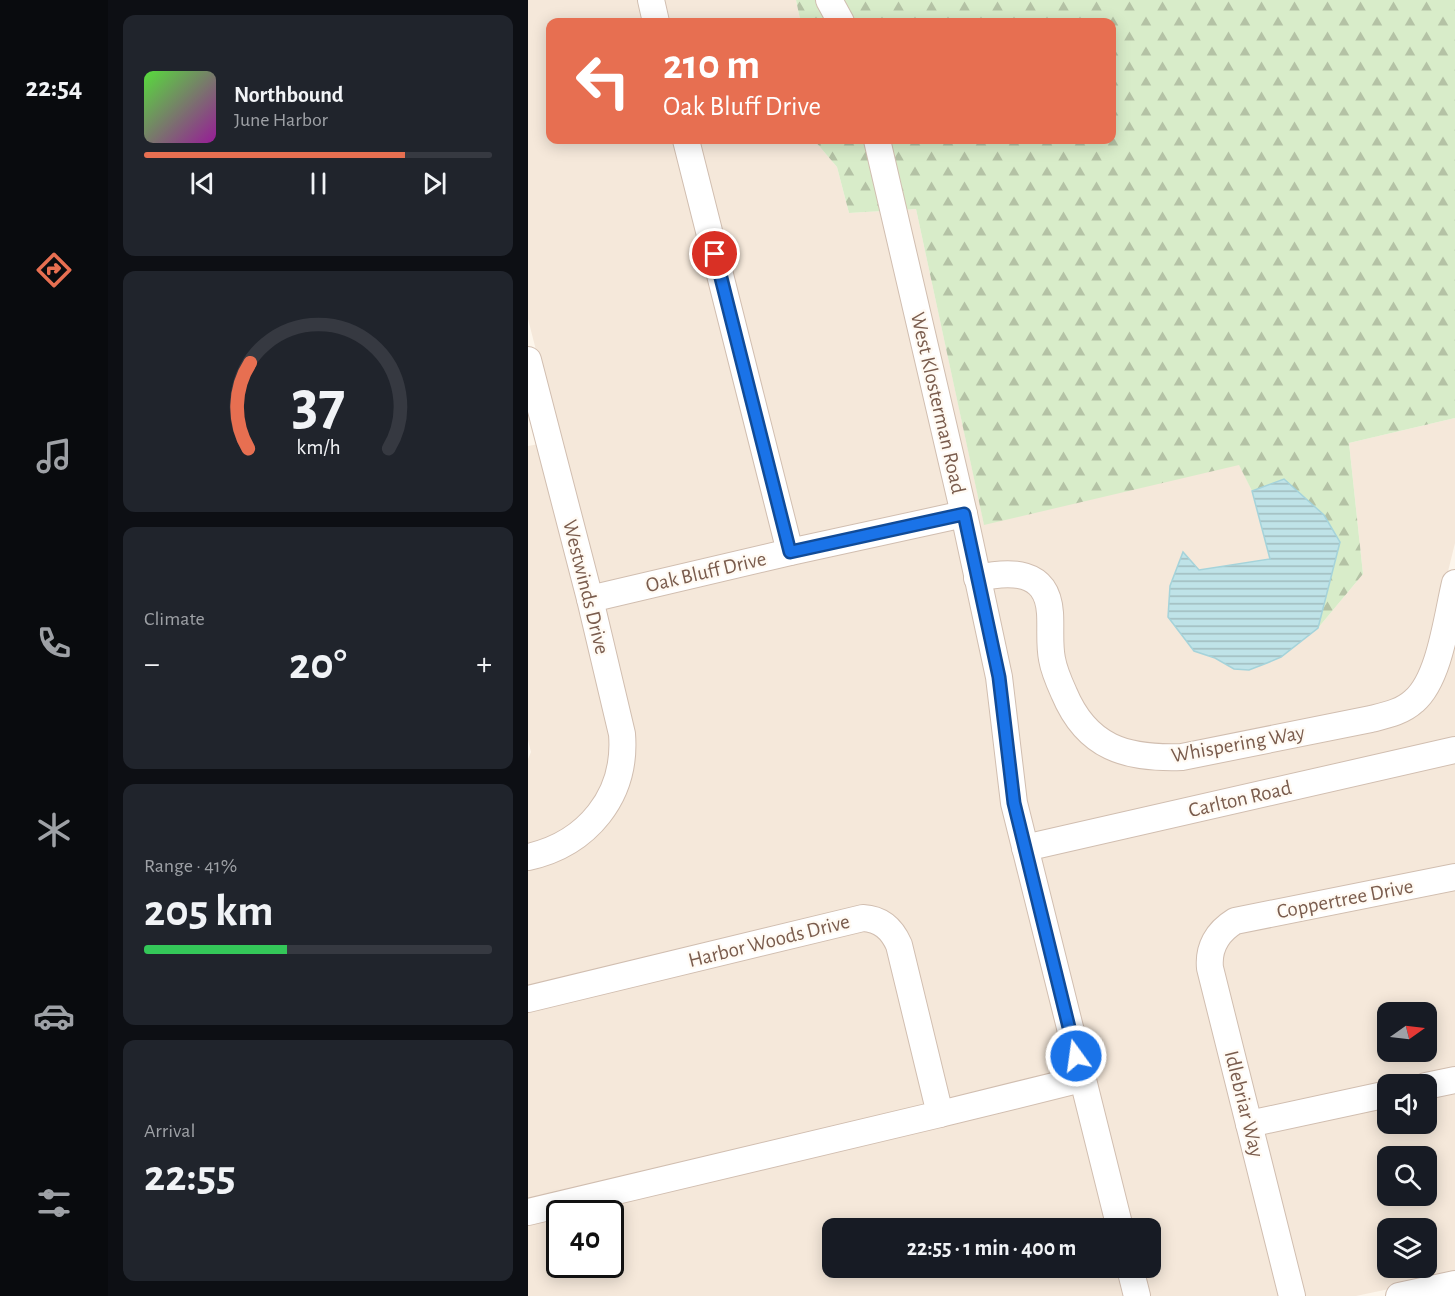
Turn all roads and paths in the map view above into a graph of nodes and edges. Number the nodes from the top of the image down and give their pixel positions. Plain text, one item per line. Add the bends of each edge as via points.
1 (651, 0) edge
2 (829, 0) edge
3 (655, 18) edge
4 (839, 18) edge
5 (687, 144) edge
6 (878, 144) edge
7 (528, 360) edge
8 (537, 435) edge
9 (964, 514) junction
10 (790, 552) junction
11 (977, 578) junction
12 (1455, 583) edge
13 (590, 599) junction
14 (1455, 750) edge
15 (1025, 848) junction
16 (528, 857) edge
17 (1455, 877) edge
18 (1235, 921) joint
19 (528, 999) edge
20 (1082, 1079) junction
21 (1455, 1080) edge
22 (1437, 1084) edge
23 (1377, 1096) edge
24 (940, 1114) junction
25 (1249, 1124) junction
26 (528, 1212) edge
27 (1117, 1218) edge
28 (1132, 1278) edge
29 (1455, 1284) edge
30 (1137, 1296) edge
31 (1292, 1296) edge
32 (1399, 1296) edge

1 - 3 street
2 - 4 street
5 - 10 street
6 - 9 street, West Klosterman Road
7 - 8 street, Westwinds Drive
8 - 13 street, Westwinds Drive
9 - 10 street, Oak Bluff Drive
9 - 11 street, West Klosterman Road
10 - 13 street, Oak Bluff Drive
11 - 12 street, Whispering Way via 1019,574 1042,589 1050,611 1050,650 1056,674 1070,708 1086,730 1111,747 1168,758 1371,719 1402,709 1415,701 1432,676
11 - 15 street, West Klosterman Road via 999,677 1012,793
13 - 16 street, Westwinds Drive via 622,734 623,750 615,785 600,813 581,832 547,853
14 - 15 street, Carlton Road
15 - 20 street, West Klosterman Road
17 - 18 street, Coppertree Drive
18 - 25 street, Idlebriar Way via 1215,939 1209,958
19 - 24 street, Harbor Woods Drive via 863,918 874,919 894,933 899,945
20 - 24 street
20 - 27 street, West Klosterman Road
21 - 22 street
23 - 25 street
24 - 26 street
25 - 31 street, Idlebriar Way
28 - 30 street
29 - 32 street

